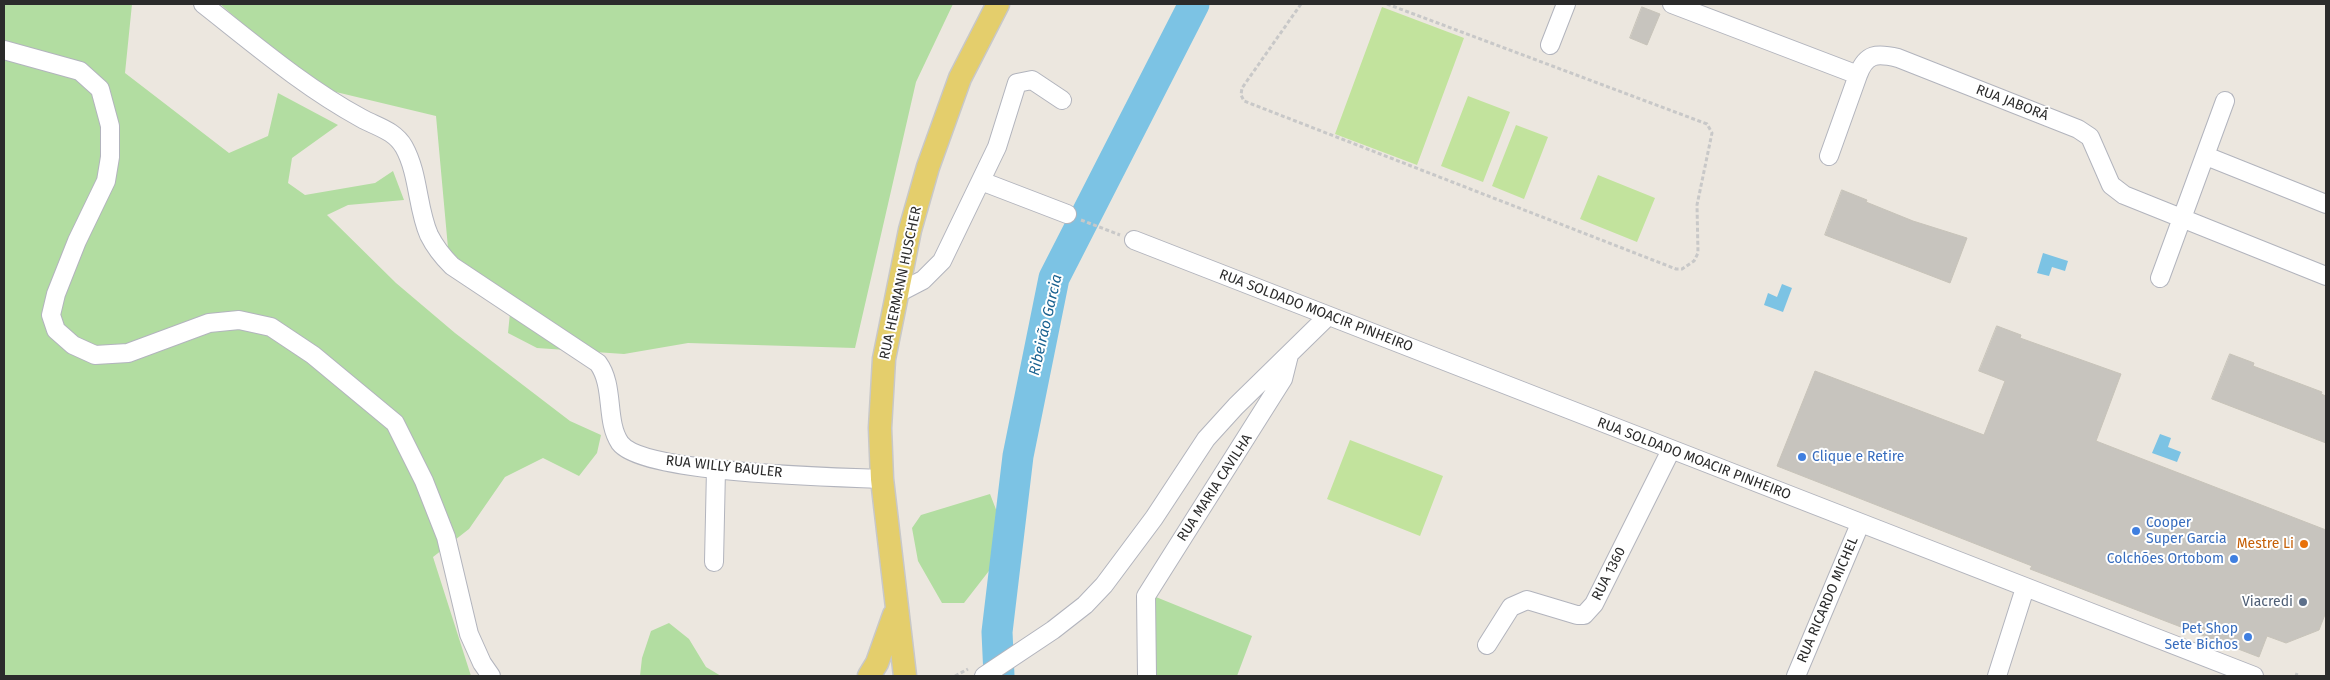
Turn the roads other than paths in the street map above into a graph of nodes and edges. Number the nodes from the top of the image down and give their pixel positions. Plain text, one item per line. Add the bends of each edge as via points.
1 (203, 4) edge
2 (998, 4) edge
3 (1566, 4) edge
4 (1672, 4) edge
5 (1550, 45) dead end
6 (4, 50) edge
7 (1858, 75) junction
8 (1062, 100) dead end
9 (2225, 101) dead end
10 (1829, 156) dead end
11 (2206, 156) junction
12 (981, 181) junction
13 (2326, 204) edge
14 (1067, 214) road end
15 (2183, 218) junction
16 (1134, 240) road end
17 (2326, 276) edge
18 (2160, 278) dead end
19 (896, 294) junction
20 (1328, 316) junction
21 (1289, 355) junction
22 (1671, 450) junction
23 (716, 469) junction
24 (882, 479) junction
25 (1860, 524) junction
26 (714, 562) dead end
27 (2025, 588) junction
28 (896, 607) junction
29 (1487, 645) dead end
30 (490, 676) edge
31 (868, 676) edge
32 (898, 676) edge
33 (905, 676) edge
34 (984, 676) edge
35 (1147, 676) edge
36 (1796, 676) edge
37 (1997, 676) edge
38 (2254, 676) edge

1 - 23 street, RUA WILLY BAULER via 304,83 362,119 389,130 404,147 429,234 452,266 598,362 603,370 620,443 648,459
2 - 19 main road, RUA HERMANN HUSCHER via 960,78 938,140 910,230
3 - 5 street
4 - 7 street
6 - 30 street via 80,71 100,89 110,126 106,181 56,294 51,315 56,330 73,345 95,355 128,353 210,323 239,320 271,327 313,355 395,422 424,481 446,537 468,634
7 - 10 street
7 - 15 street, RUA JABORÁ via 1863,62 1872,56 1885,55 2078,129 2090,137 2111,185 2124,195
8 - 12 street via 1032,80 1017,83 997,147
9 - 11 street
11 - 13 street
11 - 15 street
12 - 14 street
12 - 19 street via 942,261 923,280
15 - 17 street, RUA JABORÁ
15 - 18 street
16 - 20 street, RUA SOLDADO MOACIR PINHEIRO
19 - 24 main road, RUA HERMANN HUSCHER via 884,359 880,428
20 - 21 street
20 - 22 street, RUA SOLDADO MOACIR PINHEIRO
21 - 34 street via 1206,439 1154,518 1085,605
21 - 35 street, RUA MARIA CAVILHA via 1283,379 1146,596
22 - 25 street, RUA SOLDADO MOACIR PINHEIRO
22 - 29 street, RUA 1360 via 1594,604 1584,615 1527,600 1511,607
23 - 24 street, RUA WILLY BAULER
23 - 26 street
24 - 28 main road, RUA HERMANN HUSCHER
25 - 27 street, RUA SOLDADO MOACIR PINHEIRO
25 - 36 street, RUA RICARDO MICHEL
27 - 37 street
27 - 38 street, RUA SOLDADO MOACIR PINHEIRO
28 - 31 main road, RUA HERMANN HUSCHER via 877,663
28 - 33 main road, RUA HERMANN HUSCHER
31 - 32 main road

